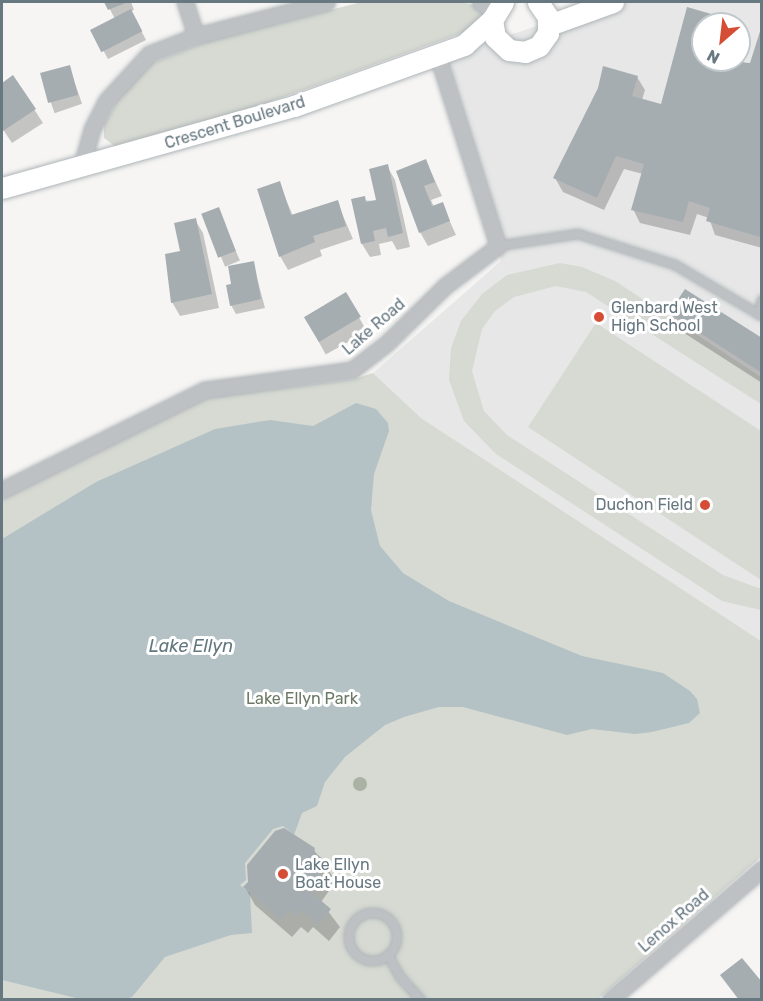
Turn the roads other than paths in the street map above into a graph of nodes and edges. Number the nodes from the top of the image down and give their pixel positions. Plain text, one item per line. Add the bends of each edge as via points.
1 (185, 2) edge
2 (327, 2) edge
3 (541, 2) edge
4 (613, 2) edge
5 (492, 9) edge
6 (549, 25) junction
7 (196, 36) junction
8 (464, 45) junction
9 (503, 46) junction
10 (437, 54) junction
11 (81, 168) junction
12 (2, 188) edge
13 (498, 246) junction
14 (762, 300) edge
15 (760, 315) edge
16 (2, 490) edge
17 (762, 869) edge
18 (388, 955) junction
19 (421, 999) edge
20 (609, 999) edge

1 - 7 street
2 - 7 street
3 - 6 street
4 - 6 street
5 - 8 street, Crescent Boulevard
5 - 9 street via 495,37
6 - 9 street, Crescent Boulevard via 544,40 533,50 517,52
7 - 11 street via 149,54 125,77 92,129
8 - 9 street, Crescent Boulevard
8 - 10 street, Crescent Boulevard
10 - 11 street, Crescent Boulevard via 294,106
10 - 13 street
11 - 12 street, Crescent Boulevard
13 - 15 lane via 578,234 675,265
13 - 16 street, Lake Road via 445,286 387,343 352,370 204,390
14 - 15 lane
17 - 20 street, Lenox Road
18 - 18 lane via 397,933 389,919 373,913 358,918 350,930 354,952 374,961
18 - 19 lane via 401,978

